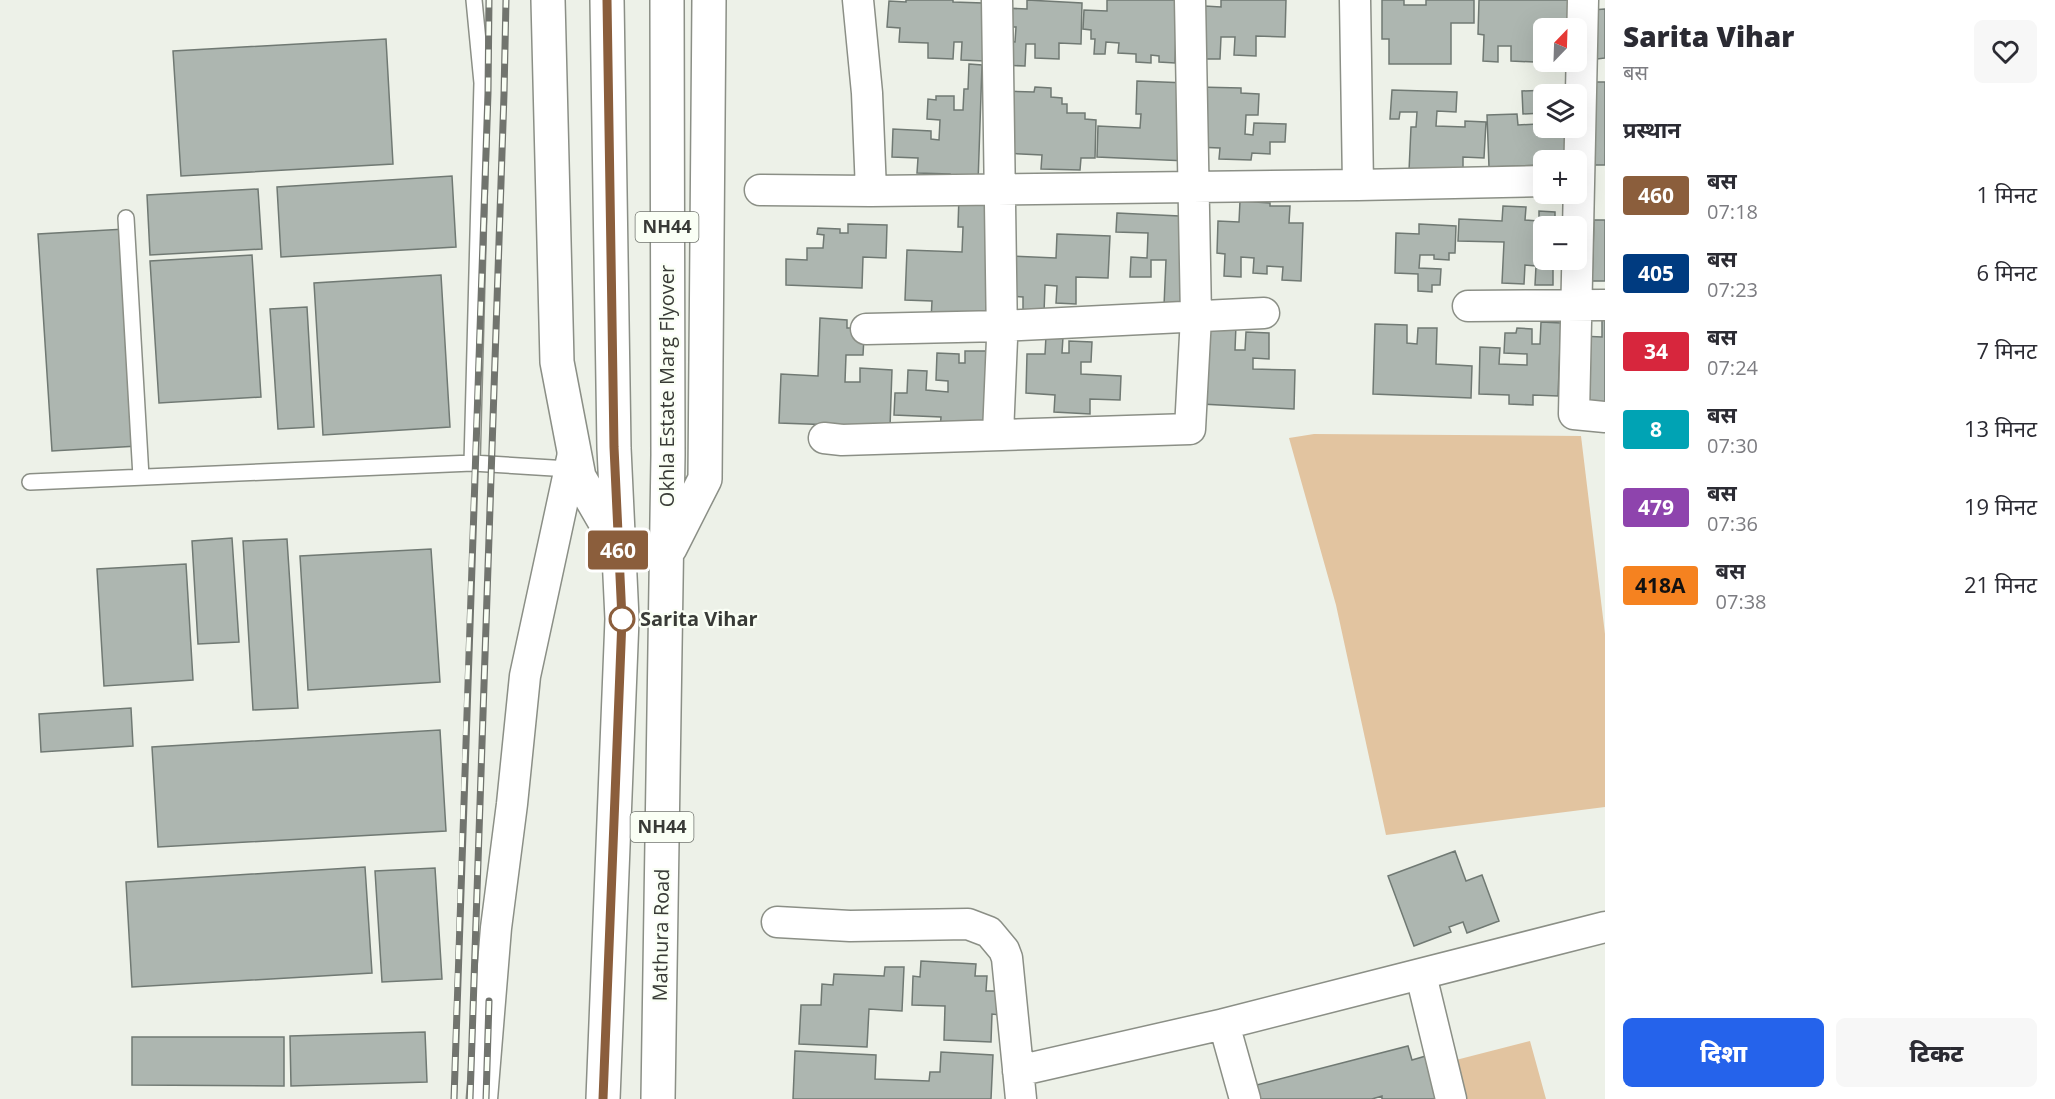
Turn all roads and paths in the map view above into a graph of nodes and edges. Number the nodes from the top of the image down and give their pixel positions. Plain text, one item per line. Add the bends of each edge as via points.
1 (474, 0) edge
2 (548, 0) edge
3 (607, 0) edge
4 (667, 0) edge
5 (709, 0) edge
6 (858, 0) edge
7 (998, 0) edge
8 (1190, 0) edge
9 (1355, 0) edge
10 (1583, 0) edge
11 (1586, 150) edge
12 (1533, 181) edge
13 (1358, 185) junction
14 (1195, 187) junction
15 (1001, 189) junction
16 (760, 190) dead end
17 (871, 191) junction
18 (1585, 204) edge
19 (126, 218) dead end
20 (1575, 305) junction
21 (1605, 305) edge
22 (1468, 306) dead end
23 (1264, 313) dead end
24 (1196, 317) junction
25 (1002, 326) junction
26 (866, 329) dead end
27 (1605, 417) edge
28 (998, 434) junction
29 (824, 438) dead end
30 (572, 459) junction
31 (472, 463) junction
32 (141, 477) junction
33 (30, 482) dead end
34 (618, 545) junction
35 (666, 555) junction
36 (777, 922) dead end
37 (1605, 927) edge
38 (1421, 975) junction
39 (1224, 1024) junction
40 (1020, 1085) edge
41 (482, 1099) edge
42 (603, 1099) edge
43 (658, 1099) edge
44 (1245, 1099) edge
45 (1451, 1099) edge

1 - 31 lane via 482,83
2 - 30 highway via 557,362
3 - 34 highway, NH44
4 - 35 highway, Okhla Estate Marg Flyover / NH44
5 - 35 highway via 705,479
6 - 17 street
7 - 15 street
8 - 14 street
9 - 13 street
10 - 11 street
12 - 13 street
13 - 14 street
14 - 15 street
14 - 24 street
15 - 17 street
15 - 25 street
16 - 17 street
18 - 20 street
19 - 32 lane
20 - 21 street
20 - 22 street
20 - 27 street via 1574,414
23 - 24 street
24 - 25 street
24 - 28 street via 1190,429
25 - 26 street
25 - 28 street
28 - 29 street
30 - 31 lane
30 - 34 highway
30 - 41 street via 525,676 496,928
31 - 32 lane
32 - 33 lane
34 - 42 highway, NH44 via 622,619
35 - 43 highway, Mathura Road / NH44
36 - 40 street via 850,926 968,924 989,932 1007,958
37 - 38 street
38 - 39 street
38 - 45 street
39 - 40 street
39 - 44 street

